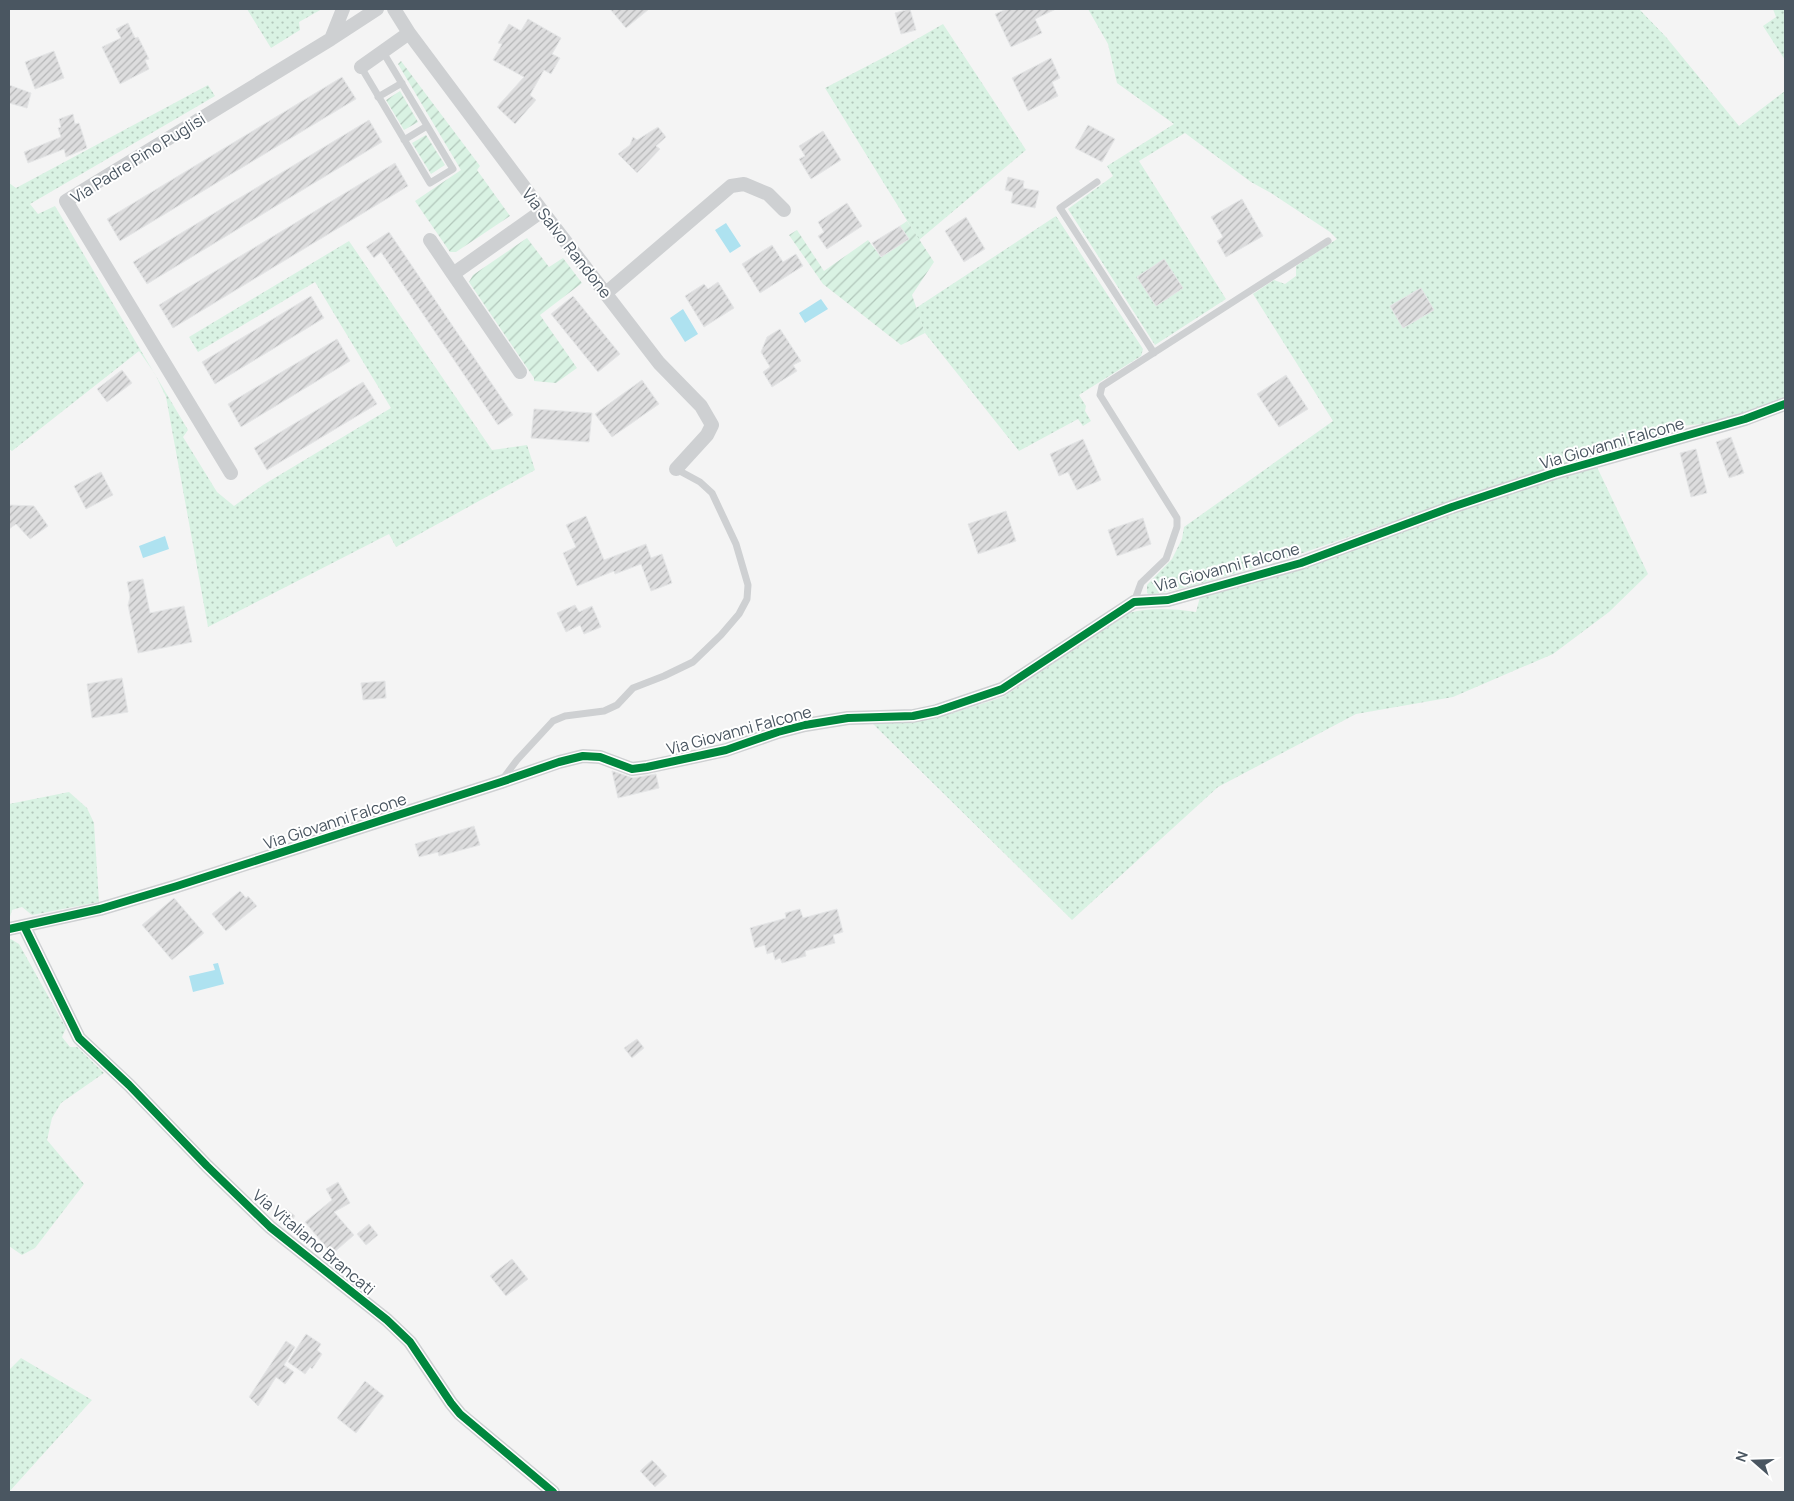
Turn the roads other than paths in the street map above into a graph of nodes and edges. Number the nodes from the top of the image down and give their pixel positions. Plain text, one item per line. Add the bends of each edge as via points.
1 (343, 9) edge
2 (377, 9) edge
3 (394, 9) edge
4 (409, 33) junction
5 (332, 39) junction
6 (383, 52) junction
7 (361, 67) joint
8 (402, 83) junction
9 (378, 96) junction
10 (428, 126) junction
11 (404, 140) junction
12 (1097, 182) dead end
13 (784, 210) dead end
14 (542, 212) junction
15 (430, 240) dead end
16 (1328, 241) dead end
17 (453, 274) junction
18 (606, 293) junction
19 (1154, 353) junction
20 (520, 372) dead end
21 (1785, 404) edge
22 (676, 469) joint
23 (231, 473) dead end
24 (1134, 602) junction
25 (501, 782) junction
26 (24, 926) junction
27 (9, 929) edge
28 (553, 1492) edge

1 - 5 street
2 - 5 street, Via Padre Pino Puglisi
3 - 4 street, Via Salvo Randone
4 - 6 street
4 - 14 street, Via Salvo Randone
5 - 23 street, Via Padre Pino Puglisi via 66,201
6 - 7 street
6 - 8 lane
7 - 9 lane
8 - 9 lane
8 - 10 lane
9 - 11 lane
10 - 11 lane
10 - 11 lane via 453,169 430,183
12 - 19 lane via 1060,208
13 - 18 street via 768,194 744,184 731,186
14 - 17 street
14 - 18 street, Via Salvo Randone
15 - 17 street
16 - 19 lane
17 - 20 street
18 - 22 street, Via Salvo Randone via 659,363 701,406 712,425
19 - 24 lane via 1102,386 1100,395 1177,518 1166,559 1142,583
21 - 24 street, Via Giovanni Falcone via 1745,419 1554,473 1301,563 1168,600
22 - 25 lane via 712,493 736,544 748,585 747,600 721,635 693,662 633,688 617,705 604,711 565,716 553,721
24 - 25 street, Via Giovanni Falcone via 1002,689 937,711 805,725 726,750 632,769 600,757 583,756
25 - 26 street, Via Giovanni Falcone via 177,886 100,909
26 - 27 street, Via Giovanni Falcone
26 - 28 street, Via Vitaliano Brancati via 79,1038 270,1227 410,1342 460,1414

